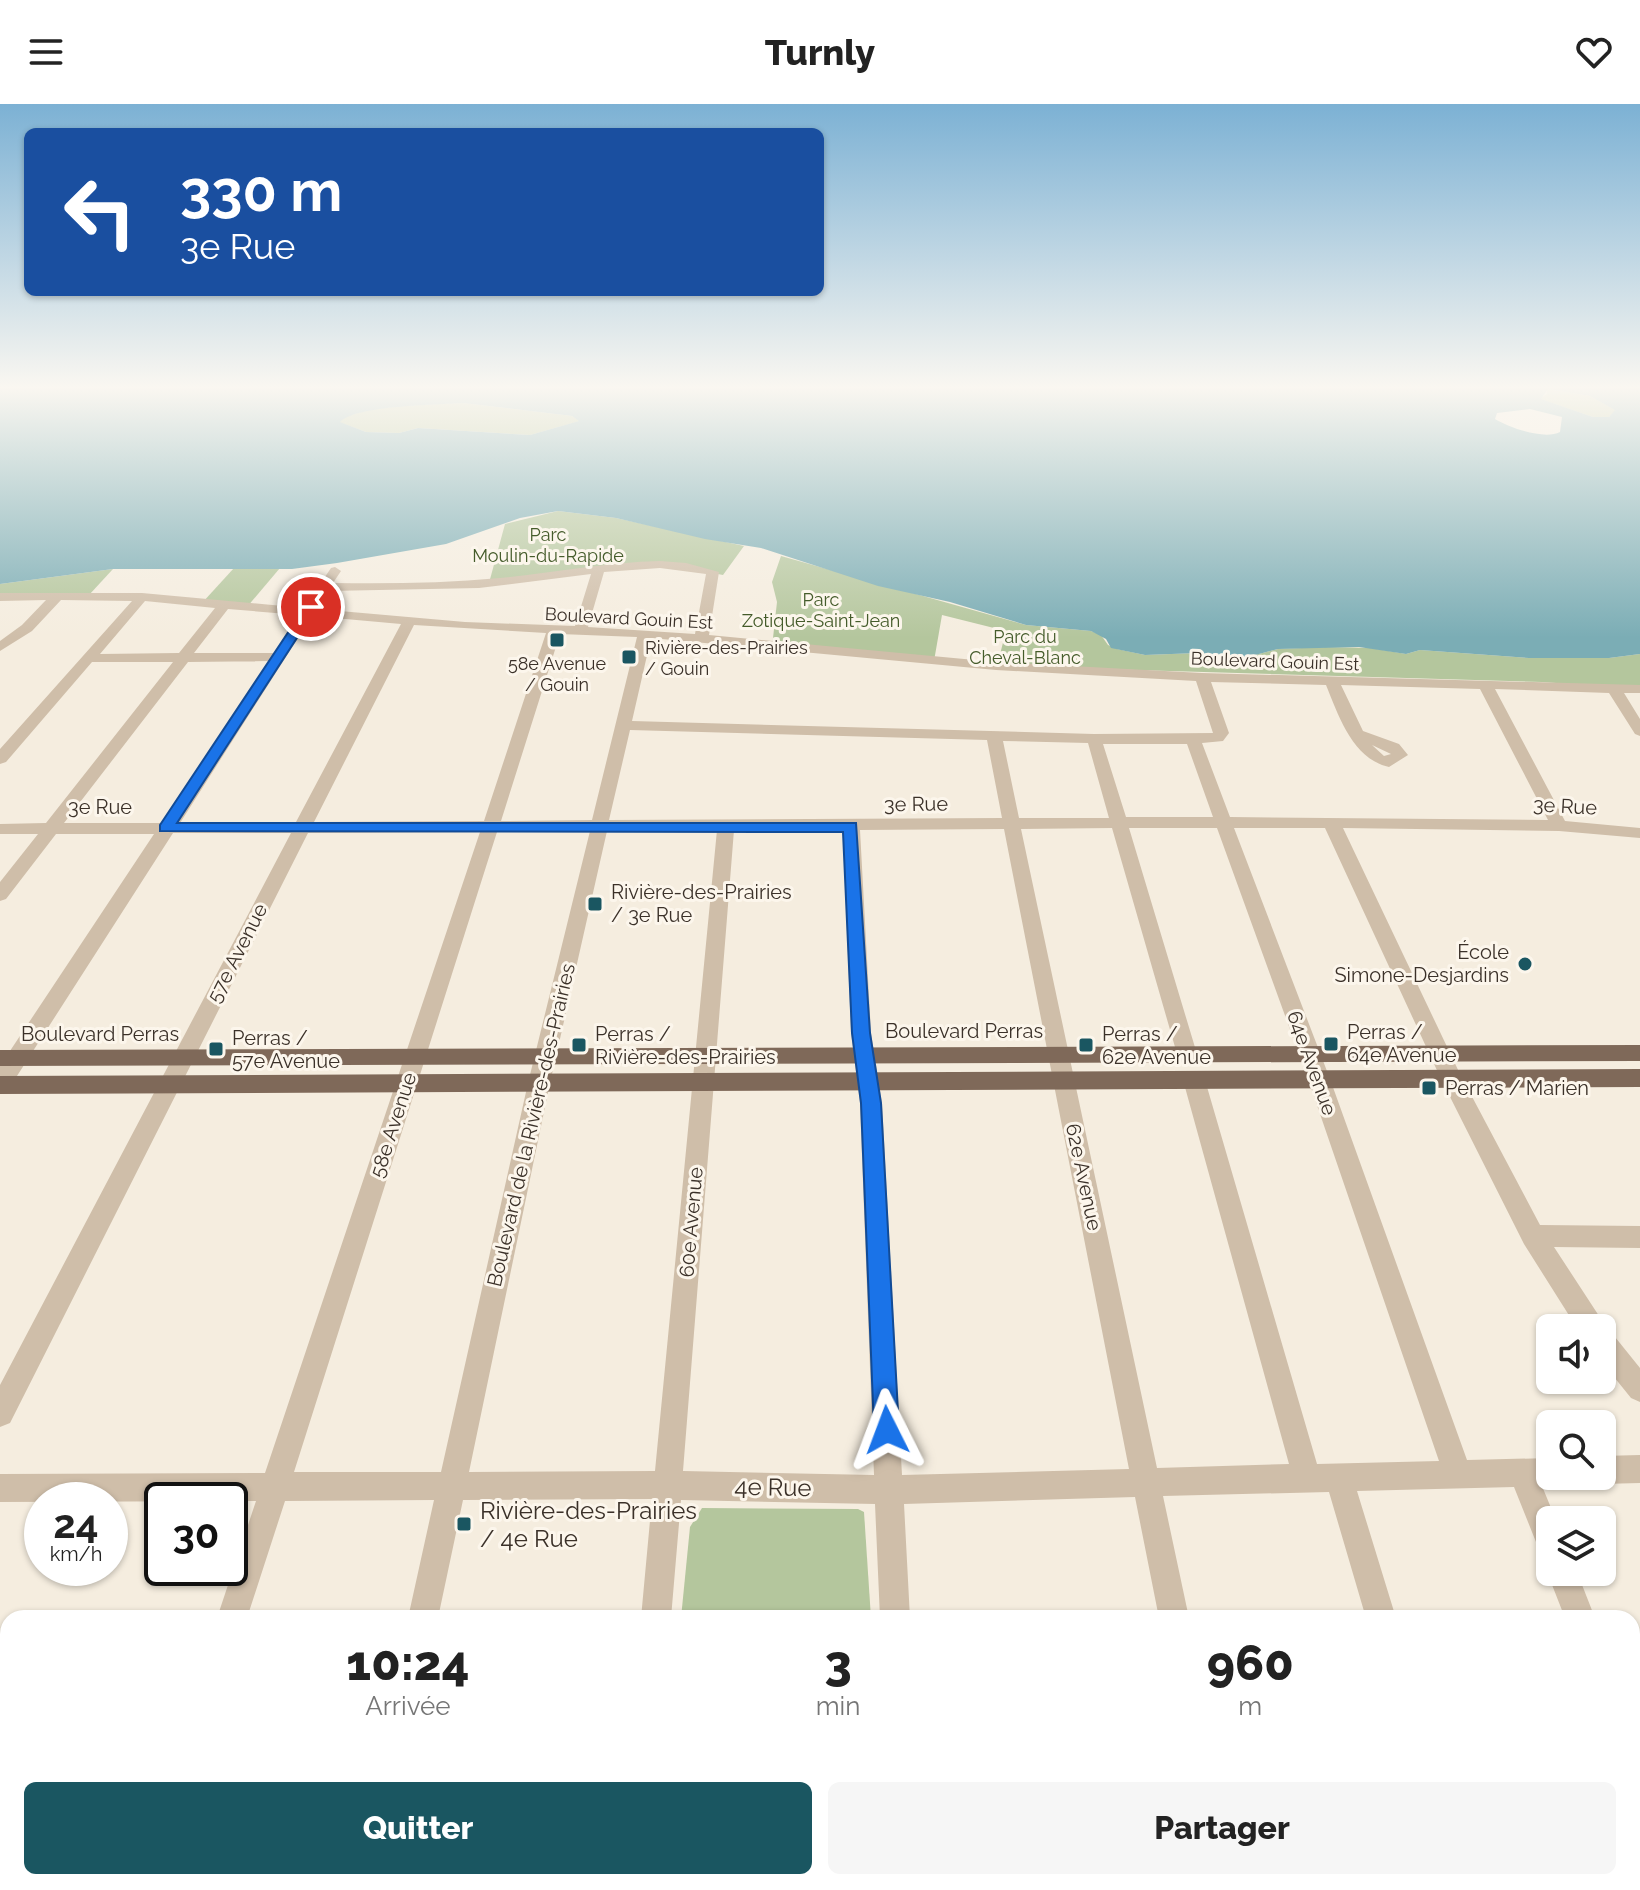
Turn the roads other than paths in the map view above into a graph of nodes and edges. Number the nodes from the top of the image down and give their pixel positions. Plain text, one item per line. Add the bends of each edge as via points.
1 (599, 568) junction
2 (335, 571) dead end
3 (324, 587) junction
4 (58, 595) junction
5 (0, 597) edge
6 (142, 597) junction
7 (224, 605) junction
8 (308, 612) junction
9 (409, 621) junction
10 (554, 631) junction
11 (580, 632) junction
12 (645, 633) junction
13 (702, 639) junction
14 (0, 647) edge
15 (184, 657) junction
16 (277, 657) junction
17 (88, 658) junction
18 (1202, 677) junction
19 (1332, 681) junction
20 (1486, 686) junction
21 (1614, 689) junction
22 (1640, 689) edge
23 (624, 725) junction
24 (1640, 731) edge
25 (1359, 735) dead end
26 (994, 736) junction
27 (1094, 739) junction
28 (1193, 739) junction
29 (0, 759) edge
30 (1331, 822) junction
31 (1224, 823) junction
32 (1121, 824) junction
33 (1012, 825) junction
34 (600, 826) junction
35 (1559, 826) junction
36 (302, 827) junction
37 (489, 827) junction
38 (726, 827) junction
39 (851, 827) junction
40 (166, 828) junction
41 (0, 829) edge
42 (51, 829) junction
43 (1640, 833) edge
44 (0, 895) edge
45 (1640, 1053) edge
46 (1187, 1054) junction
47 (1309, 1054) junction
48 (1439, 1054) junction
49 (865, 1055) junction
50 (1059, 1055) junction
51 (546, 1056) junction
52 (706, 1056) junction
53 (8, 1058) edge
54 (183, 1058) junction
55 (415, 1058) junction
56 (1640, 1078) edge
57 (1319, 1079) junction
58 (1452, 1079) junction
59 (1064, 1080) junction
60 (1194, 1080) junction
61 (704, 1081) junction
62 (869, 1081) junction
63 (406, 1083) junction
64 (539, 1083) junction
65 (170, 1084) junction
66 (0, 1085) edge
67 (1533, 1236) junction
68 (1640, 1237) edge
69 (1583, 1314) edge
70 (1616, 1359) edge
71 (1640, 1389) edge
72 (0, 1413) edge
73 (1640, 1469) edge
74 (1616, 1470) edge
75 (1536, 1473) edge
76 (1458, 1474) junction
77 (1339, 1477) junction
78 (1307, 1478) junction
79 (1146, 1482) junction
80 (668, 1485) junction
81 (275, 1487) junction
82 (450, 1487) junction
83 (0, 1488) edge
84 (889, 1490) junction
85 (1567, 1586) edge
86 (235, 1610) edge
87 (425, 1610) edge
88 (657, 1610) edge
89 (895, 1610) edge
90 (1172, 1610) edge
91 (1379, 1610) edge
92 (1577, 1610) edge

1 - 3 street via 498,582
1 - 11 street
1 - 13 street via 666,564 713,572
2 - 3 street
3 - 8 street
4 - 5 street, Boulevard Gouin Est
4 - 6 street, Boulevard Gouin Est
4 - 14 street
6 - 7 street, Boulevard Gouin Est
6 - 17 street
7 - 8 street, Boulevard Gouin Est
7 - 15 street
8 - 9 street, Boulevard Gouin Est
8 - 16 street
9 - 10 street, Boulevard Gouin Est
9 - 36 street, 57e Avenue
10 - 11 street, Boulevard Gouin Est
10 - 37 street, 58e Avenue
11 - 12 street, Boulevard Gouin Est
12 - 13 street, Boulevard Gouin Est
12 - 23 street, Boulevard de la Rivière-des-Prairies
13 - 18 street, Boulevard Gouin Est via 996,666
15 - 16 street
15 - 17 street
15 - 42 street
16 - 40 street
17 - 29 street
18 - 19 street, Boulevard Gouin Est
18 - 28 street via 1221,733 1218,738
19 - 20 street, Boulevard Gouin Est
19 - 25 street
20 - 21 street, Boulevard Gouin Est
20 - 35 street
21 - 22 street, Boulevard Gouin Est
21 - 24 street
23 - 26 street
23 - 34 street, Boulevard de la Rivière-des-Prairies
26 - 27 street
26 - 33 street, 62e Avenue
27 - 28 street
27 - 32 street
28 - 31 street, 64e Avenue
30 - 31 street, 3e Rue
30 - 35 street, 3e Rue
30 - 48 street
31 - 32 street, 3e Rue
31 - 47 street, 64e Avenue
32 - 33 street, 3e Rue
32 - 46 street
33 - 39 street, 3e Rue
33 - 50 street, 62e Avenue
34 - 37 street, 3e Rue
34 - 38 street, 3e Rue
34 - 51 street, Boulevard de la Rivière-des-Prairies
35 - 43 street, 3e Rue
36 - 37 street, 3e Rue
36 - 40 street, 3e Rue
36 - 54 street, 57e Avenue
37 - 55 street, 58e Avenue
38 - 39 street, 3e Rue
38 - 52 street, 60e Avenue
39 - 49 street
40 - 42 street, 3e Rue
40 - 53 street
41 - 42 street, 3e Rue
42 - 44 street
45 - 48 main road, Boulevard Perras
46 - 47 main road, Boulevard Perras
46 - 50 main road, Boulevard Perras
47 - 48 main road, Boulevard Perras
47 - 57 street, 64e Avenue
48 - 58 street
49 - 50 main road, Boulevard Perras
49 - 52 main road, Boulevard Perras
49 - 62 street
50 - 59 street, 62e Avenue
51 - 52 main road, Boulevard Perras
51 - 55 main road, Boulevard Perras
51 - 64 street, Boulevard de la Rivière-des-Prairies
52 - 61 street, 60e Avenue
53 - 54 main road, Boulevard Perras
53 - 66 street
54 - 55 main road, Boulevard Perras
54 - 65 street, 57e Avenue
55 - 63 street, 58e Avenue
56 - 58 main road
57 - 58 main road
57 - 60 main road
57 - 76 street, 64e Avenue
58 - 67 street
59 - 60 main road
59 - 62 main road
59 - 79 street, 62e Avenue
60 - 78 street
61 - 62 main road
61 - 64 main road
61 - 80 street, 60e Avenue
62 - 84 street
63 - 64 main road
63 - 65 main road
63 - 81 street, 58e Avenue
64 - 82 street, Boulevard de la Rivière-des-Prairies
65 - 66 main road
65 - 72 street, 57e Avenue
67 - 68 street
67 - 69 street
70 - 71 street
73 - 74 street
75 - 76 street
76 - 77 street
77 - 78 street, 4e Rue
77 - 91 street
78 - 79 street, 4e Rue
79 - 84 street, 4e Rue
79 - 90 street, 62e Avenue
80 - 82 street, 4e Rue
80 - 84 street, 4e Rue
80 - 88 street, 60e Avenue
81 - 82 street, 4e Rue
81 - 83 street, 4e Rue
81 - 86 street, 58e Avenue
82 - 87 street, Boulevard de la Rivière-des-Prairies
84 - 89 street
85 - 92 street

